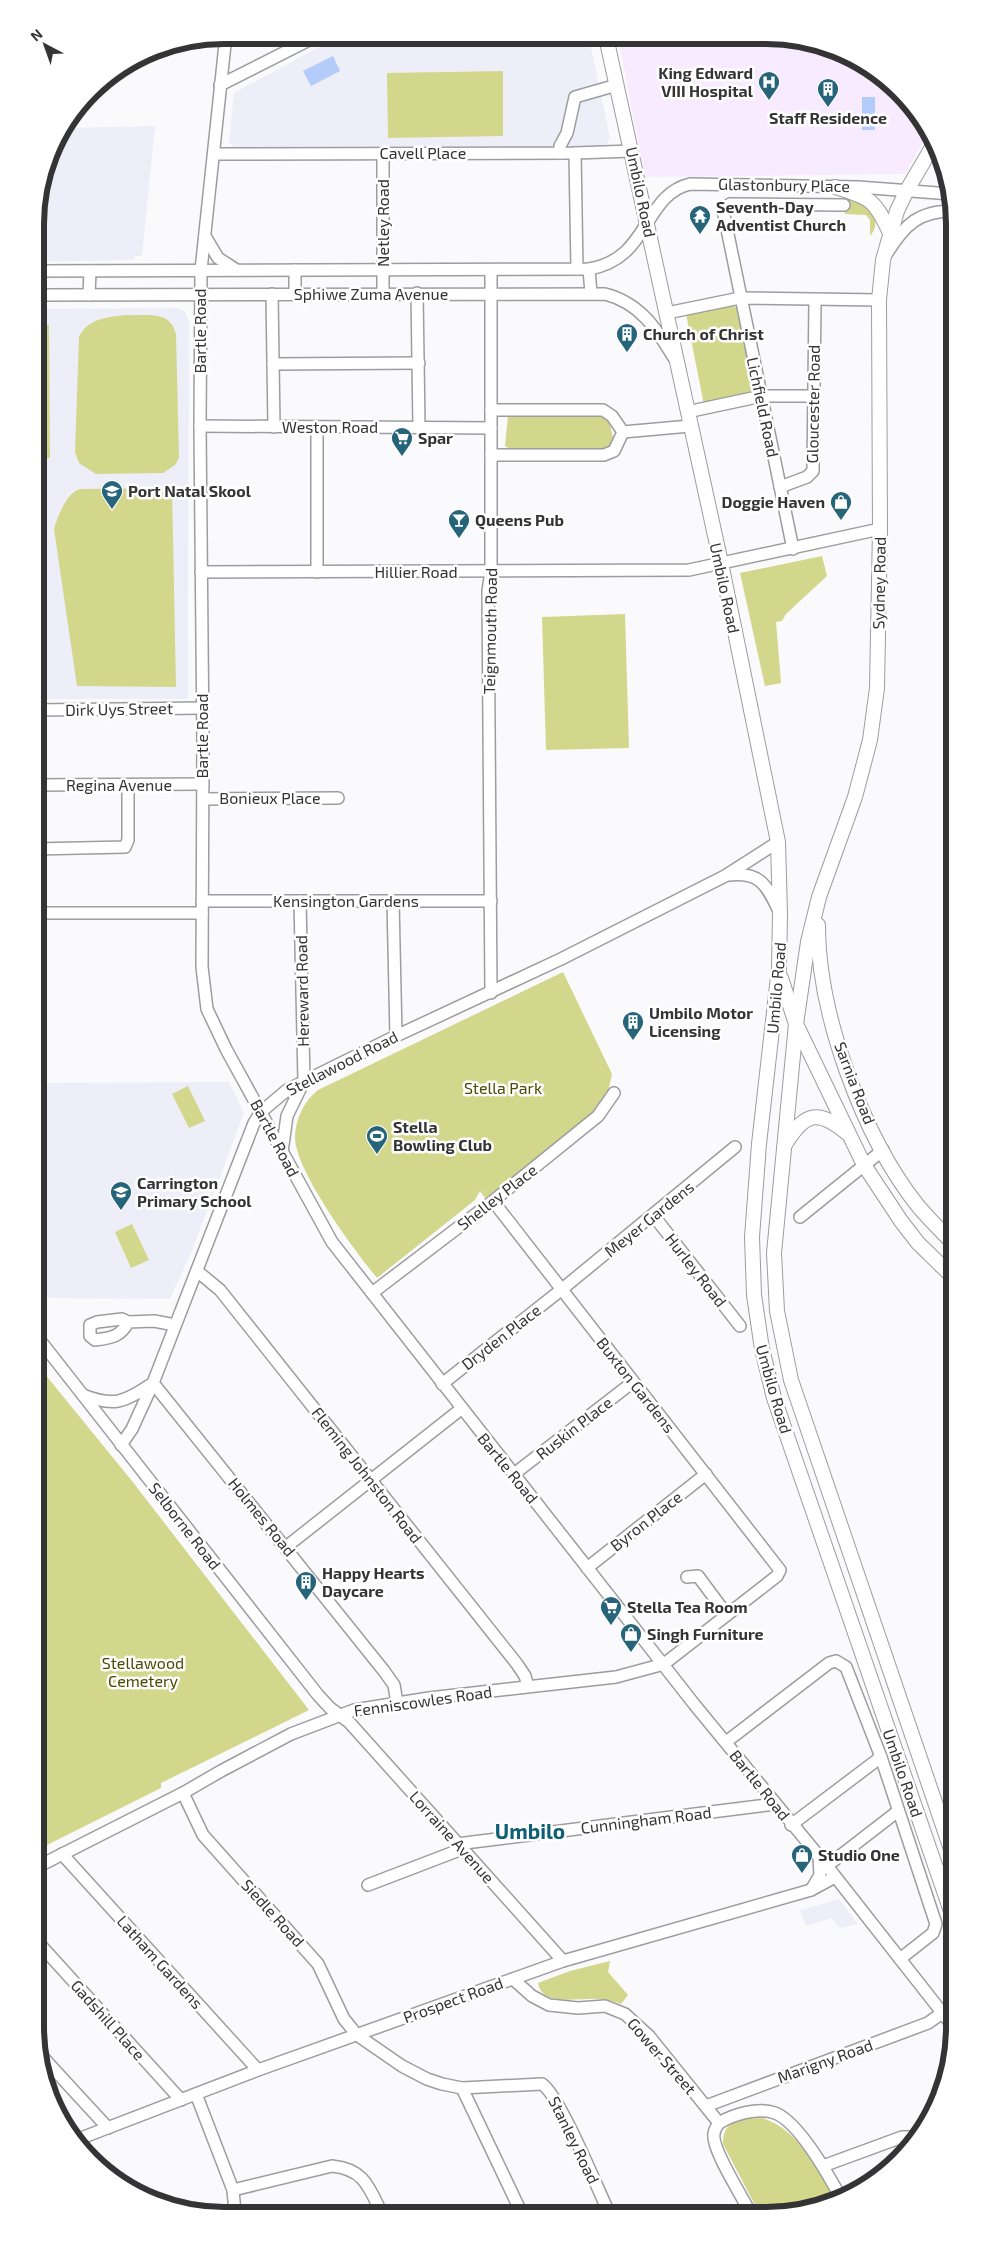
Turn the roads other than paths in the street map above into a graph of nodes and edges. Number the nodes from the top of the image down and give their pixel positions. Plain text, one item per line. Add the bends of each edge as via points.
1 (225, 44) edge
2 (302, 44) edge
3 (608, 44) edge
4 (220, 85) junction
5 (617, 85) junction
6 (931, 150) edge
7 (632, 151) junction
8 (560, 153) junction
9 (575, 153) junction
10 (214, 154) junction
11 (384, 154) junction
12 (835, 187) junction
13 (907, 190) junction
14 (944, 193) edge
15 (844, 205) dead end
16 (946, 212) edge
17 (647, 222) junction
18 (890, 233) junction
19 (204, 234) junction
20 (883, 260) junction
21 (577, 269) junction
22 (589, 269) junction
23 (201, 270) junction
24 (295, 270) junction
25 (383, 270) junction
26 (491, 270) junction
27 (44, 271) edge
28 (90, 271) junction
29 (238, 271) junction
30 (383, 293) junction
31 (417, 293) junction
32 (590, 293) junction
33 (272, 294) junction
34 (295, 294) junction
35 (492, 294) junction
36 (44, 295) edge
37 (89, 295) junction
38 (201, 295) junction
39 (740, 298) junction
40 (815, 300) junction
41 (878, 300) junction
42 (667, 313) junction
43 (676, 362) junction
44 (418, 363) junction
45 (273, 364) junction
46 (762, 396) junction
47 (814, 396) junction
48 (491, 410) junction
49 (687, 412) junction
50 (200, 426) junction
51 (690, 426) junction
52 (274, 427) junction
53 (317, 427) junction
54 (419, 428) junction
55 (491, 428) junction
56 (623, 432) junction
57 (491, 455) junction
58 (780, 486) junction
59 (880, 529) junction
60 (793, 549) junction
61 (721, 563) junction
62 (491, 571) junction
63 (201, 572) junction
64 (317, 572) junction
65 (203, 708) junction
66 (44, 710) edge
67 (203, 784) junction
68 (128, 785) junction
69 (44, 786) edge
70 (338, 798) dead end
71 (202, 799) junction
72 (778, 842) junction
73 (44, 849) edge
74 (725, 876) junction
75 (819, 897) junction
76 (300, 901) junction
77 (393, 901) junction
78 (490, 901) junction
79 (202, 907) junction
80 (44, 913) edge
81 (780, 914) junction
82 (779, 968) junction
83 (491, 993) junction
84 (796, 1024) junction
85 (396, 1036) junction
86 (304, 1082) junction
87 (614, 1093) dead end
88 (261, 1112) junction
89 (850, 1136) junction
90 (735, 1147) dead end
91 (784, 1147) junction
92 (883, 1150) junction
93 (282, 1152) junction
94 (864, 1165) junction
95 (493, 1201) junction
96 (653, 1215) junction
97 (800, 1218) dead end
98 (946, 1235) edge
99 (946, 1262) edge
100 (941, 1267) junction
101 (197, 1271) junction
102 (946, 1271) edge
103 (561, 1290) junction
104 (372, 1293) junction
105 (128, 1322) dead end
106 (175, 1325) junction
107 (740, 1326) dead end
108 (44, 1345) edge
109 (633, 1382) junction
110 (153, 1383) junction
111 (442, 1384) junction
112 (82, 1394) junction
113 (461, 1409) junction
114 (121, 1445) junction
115 (514, 1474) junction
116 (706, 1474) junction
117 (371, 1480) junction
118 (286, 1548) junction
119 (587, 1568) junction
120 (779, 1568) joint
121 (686, 1577) dead end
122 (727, 1616) junction
123 (664, 1664) junction
124 (528, 1686) junction
125 (397, 1703) junction
126 (339, 1715) junction
127 (726, 1742) junction
128 (880, 1756) junction
129 (183, 1793) junction
130 (775, 1804) junction
131 (898, 1811) junction
132 (791, 1825) junction
133 (946, 1835) edge
134 (460, 1846) junction
135 (62, 1854) junction
136 (819, 1856) junction
137 (44, 1863) edge
138 (827, 1866) junction
139 (835, 1877) junction
140 (368, 1885) dead end
141 (811, 1890) junction
142 (946, 1897) edge
143 (44, 1949) edge
144 (900, 1959) junction
145 (564, 1960) junction
146 (513, 1979) junction
147 (942, 2013) junction
148 (946, 2018) edge
149 (357, 2035) junction
150 (47, 2062) edge
151 (258, 2070) junction
152 (462, 2088) junction
153 (196, 2094) junction
154 (180, 2100) junction
155 (706, 2106) junction
156 (719, 2123) junction
157 (108, 2128) junction
158 (909, 2137) edge
159 (82, 2138) edge
160 (823, 2166) junction
161 (233, 2190) junction
162 (838, 2193) edge
163 (234, 2207) edge
164 (379, 2207) edge
165 (519, 2207) edge
166 (606, 2207) edge
167 (747, 2207) edge

1 - 4 street, Bartle Road
2 - 4 street
3 - 5 main road, Umbilo Road
4 - 10 street, Bartle Road
5 - 7 main road, Umbilo Road
5 - 8 street via 574,99
6 - 13 main road, Sydney Road
7 - 9 street, Cavell Place
7 - 17 main road, Umbilo Road
8 - 9 street, Cavell Place
8 - 11 street, Cavell Place
9 - 21 street
10 - 11 street, Cavell Place
10 - 19 street, Bartle Road
11 - 25 street, Netley Road
12 - 13 street, Glastonbury Place
12 - 17 street, Glastonbury Place via 690,184 672,192
12 - 18 main road via 870,200
13 - 14 street, Glastonbury Place
13 - 18 main road, Sydney Road
15 - 39 street, Lichfield Road via 730,204 724,207
16 - 20 street via 917,218 898,236
17 - 22 street, Sphiwe Zuma Avenue via 624,254 603,267
17 - 42 main road, Umbilo Road
18 - 20 main road, Sydney Road
19 - 23 street, Bartle Road
19 - 29 street via 218,258
20 - 41 main road, Sydney Road
21 - 22 street, Sphiwe Zuma Avenue
21 - 26 street, Sphiwe Zuma Avenue
22 - 32 street
23 - 28 street, Sphiwe Zuma Avenue
23 - 29 street, Sphiwe Zuma Avenue
23 - 38 street, Bartle Road
24 - 25 street, Sphiwe Zuma Avenue
24 - 29 street, Sphiwe Zuma Avenue
24 - 34 street
25 - 26 street, Sphiwe Zuma Avenue
25 - 30 street, Netley Road
26 - 35 street, Teignmouth Road
27 - 28 street, Sphiwe Zuma Avenue
28 - 37 street
30 - 31 street, Sphiwe Zuma Avenue
30 - 34 street, Sphiwe Zuma Avenue
31 - 35 street, Sphiwe Zuma Avenue
31 - 44 street
32 - 35 street, Sphiwe Zuma Avenue
32 - 43 street, Sphiwe Zuma Avenue via 613,296 634,305 659,332
33 - 34 street, Sphiwe Zuma Avenue
33 - 38 street, Sphiwe Zuma Avenue
33 - 45 street
35 - 48 street, Teignmouth Road
36 - 37 street, Sphiwe Zuma Avenue
37 - 38 street, Sphiwe Zuma Avenue
38 - 50 street, Bartle Road
39 - 40 street
39 - 42 street
39 - 46 street, Lichfield Road
40 - 41 street
40 - 47 street, Gloucester Road
41 - 59 main road, Sydney Road
42 - 43 main road, Umbilo Road
43 - 49 main road, Umbilo Road
44 - 45 street
44 - 54 street
45 - 52 street
46 - 47 street
46 - 49 street
46 - 58 street, Lichfield Road
47 - 58 street, Gloucester Road via 813,471 807,477
48 - 55 street, Teignmouth Road
48 - 56 street via 603,410 612,416
49 - 51 main road, Umbilo Road
50 - 52 street, Weston Road
50 - 63 street, Bartle Road
51 - 56 street
51 - 61 main road, Umbilo Road
52 - 53 street, Weston Road
53 - 54 street, Weston Road
53 - 64 street
54 - 55 street, Weston Road
55 - 57 street, Teignmouth Road
56 - 57 street via 614,451 604,455
57 - 62 street, Teignmouth Road
58 - 60 street, Lichfield Road
59 - 60 street, Hillier Road
59 - 75 main road, Sydney Road via 877,688 872,725 855,797
60 - 61 street, Hillier Road
61 - 62 street, Hillier Road via 681,570
61 - 72 main road, Umbilo Road
62 - 64 street, Hillier Road
62 - 78 street, Teignmouth Road via 488,591
63 - 64 street, Hillier Road
63 - 65 street, Bartle Road
65 - 66 street, Dirk Uys Street
65 - 67 street, Bartle Road
67 - 68 street, Regina Avenue
67 - 71 street, Bartle Road
68 - 69 street, Regina Avenue
68 - 73 street via 128,840 125,847
70 - 71 street, Bonieux Place
71 - 79 street, Bartle Road
72 - 74 street, Stellawood Road
72 - 81 main road, Umbilo Road
74 - 81 street, Stellawood Road via 743,874 756,878 766,887
74 - 83 street, Stellawood Road
75 - 84 main road, Sydney Road via 808,942
75 - 92 main road, Sarnia Road via 819,955 833,1023 850,1079
76 - 77 street, Kensington Gardens
76 - 79 street, Kensington Gardens
76 - 86 street, Hereward Road
77 - 78 street, Kensington Gardens
77 - 85 street
78 - 83 street, Teignmouth Road
79 - 80 street, Kensington Gardens
79 - 88 street, Bartle Road via 202,967 207,1009
81 - 82 main road, Umbilo Road
82 - 84 main road, Sarnia Road
82 - 142 main road, Umbilo Road via 752,1237 754,1295 762,1349 774,1398
83 - 85 street, Stellawood Road
84 - 89 main road, Sarnia Road
84 - 91 main road, Umbilo Road
85 - 86 street, Stellawood Road
86 - 88 street, Stellawood Road via 279,1095
86 - 93 street via 287,1116
87 - 95 street, Shelley Place via 598,1116
88 - 93 street, Bartle Road
88 - 101 street, Stellawood Road
89 - 91 main road via 829,1119 817,1116 798,1126
89 - 94 main road, Sarnia Road
90 - 96 street, Meyer Gardens
91 - 133 main road, Umbilo Road via 774,1253 775,1290 786,1358 812,1445
92 - 94 street
92 - 98 main road, Sarnia Road via 918,1205
93 - 104 street, Bartle Road via 324,1231
94 - 97 street
94 - 100 main road, Sarnia Road via 901,1221
95 - 103 street, Buxton Gardens
95 - 104 street, Shelley Place
96 - 103 street, Meyer Gardens
96 - 107 street, Hurley Road
99 - 100 street
100 - 102 main road, Sarnia Road
101 - 106 street, Stellawood Road
101 - 117 street, Fleming Johnston Road via 220,1290
103 - 109 street, Buxton Gardens
103 - 111 street, Dryden Place
104 - 111 street, Bartle Road
105 - 106 street via 154,1321
106 - 110 street, Stellawood Road
108 - 112 street, Selborne Road
109 - 115 street, Ruskin Place
109 - 116 street, Buxton Gardens
110 - 112 street via 114,1403
110 - 114 street, Stellawood Road
110 - 118 street, Holmes Road
111 - 113 street, Bartle Road
112 - 114 street, Selborne Road
113 - 115 street, Bartle Road
113 - 117 street
114 - 126 street, Selborne Road via 318,1695
115 - 119 street, Bartle Road
116 - 119 street, Byron Place
116 - 120 street, Buxton Gardens
117 - 118 street
117 - 124 street, Fleming Johnston Road via 517,1664 526,1676
118 - 125 street, Holmes Road via 384,1671 394,1685
119 - 123 street, Bartle Road
120 - 122 street, Fenniscowles Road via 775,1579
121 - 122 street via 698,1576
122 - 123 street, Fenniscowles Road
123 - 124 street, Fenniscowles Road via 616,1676
123 - 127 street, Bartle Road
124 - 125 street, Fenniscowles Road
125 - 126 street, Fenniscowles Road
126 - 129 street, Fenniscowles Road via 291,1734
126 - 134 street, Lorraine Avenue via 349,1722
127 - 128 street via 836,1661 850,1674
127 - 130 street, Bartle Road
128 - 131 street
128 - 132 street
129 - 135 street, Fenniscowles Road
129 - 149 street, Siedle Road via 203,1835 318,1964 344,2019
130 - 132 street, Bartle Road
130 - 134 street, Cunningham Road
131 - 138 street
131 - 144 street via 936,1926 930,1936
132 - 136 street, Bartle Road
134 - 140 street, Cunningham Road
134 - 145 street, Lorraine Avenue
135 - 137 street, Fenniscowles Road
135 - 151 street, Latham Gardens
136 - 138 street, Bartle Road
136 - 141 street via 820,1875
138 - 139 street, Bartle Road
139 - 141 street, Prospect Road
139 - 144 street, Bartle Road
141 - 145 street, Prospect Road
143 - 154 street, Gadshill Place
144 - 147 street, Bartle Road
145 - 146 street, Prospect Road
146 - 149 street, Prospect Road
146 - 155 street, Gower Street via 532,1996 549,2005 605,2006 625,2014 649,2036
147 - 148 street, Bartle Road
147 - 155 street, Marigny Road via 928,2022
149 - 151 street, Prospect Road
149 - 152 street, Stanley Road via 427,2079
150 - 157 street
151 - 153 street, Prospect Road
152 - 165 street
152 - 166 street, Stanley Road via 542,2084 548,2088
153 - 154 street, Prospect Road
153 - 161 street
154 - 157 street, Prospect Road
155 - 156 street, Gower Street
156 - 160 street via 744,2113 776,2114 806,2142
156 - 167 street via 713,2134 714,2143
157 - 159 street, Prospect Road
158 - 160 street
160 - 162 street
161 - 163 street
161 - 164 street via 332,2166 346,2167 367,2183

